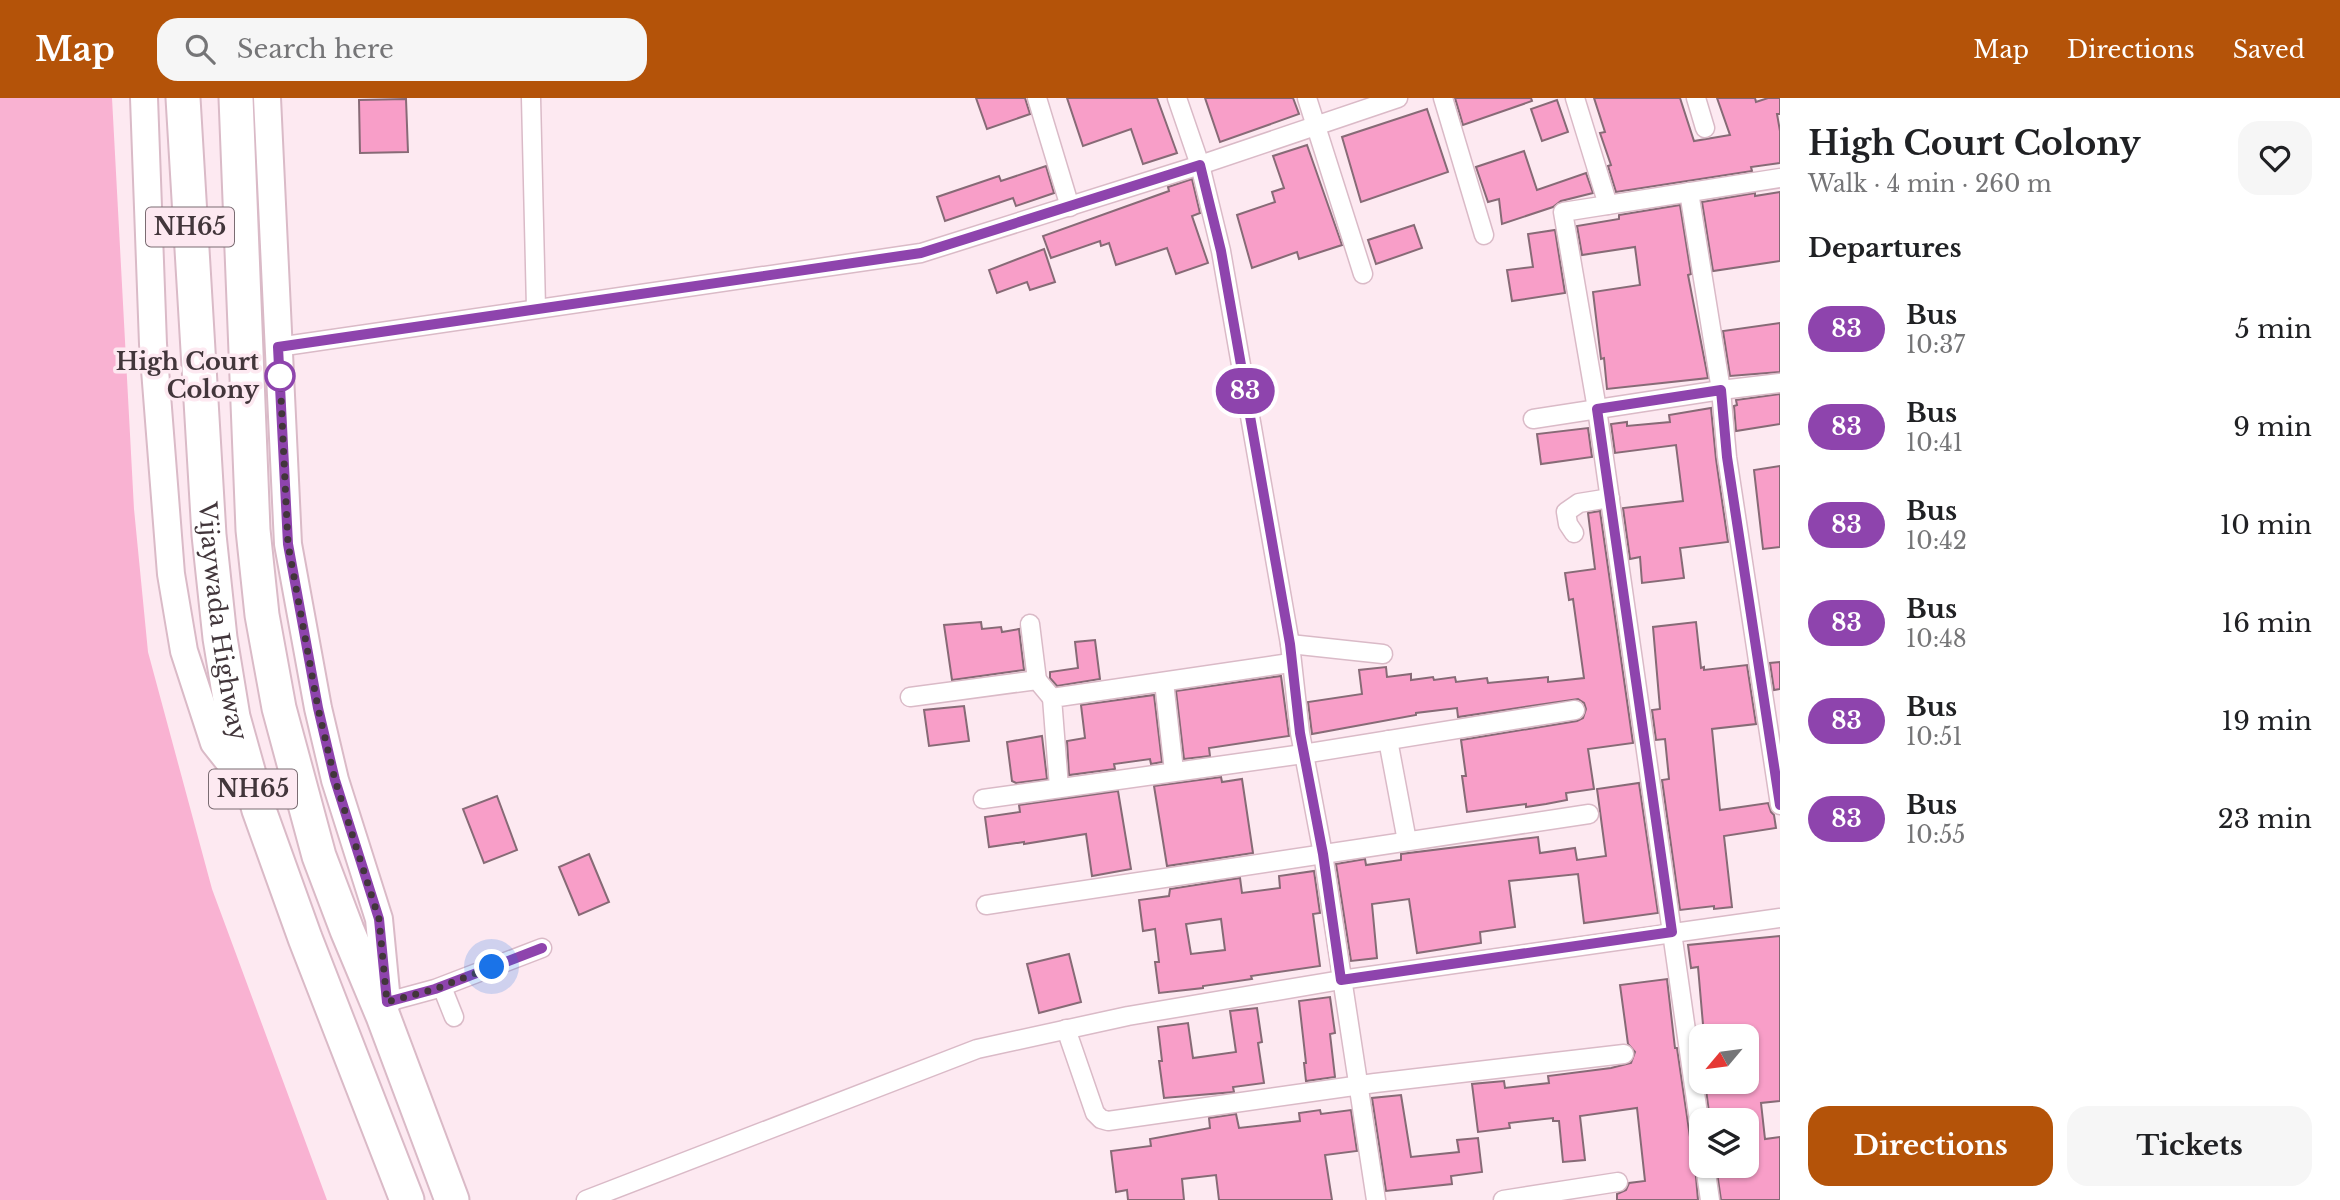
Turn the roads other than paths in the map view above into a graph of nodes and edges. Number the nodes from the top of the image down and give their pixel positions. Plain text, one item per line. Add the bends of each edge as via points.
1 (144, 98) edge
2 (183, 98) edge
3 (236, 98) edge
4 (267, 98) edge
5 (531, 98) edge
6 (1037, 98) edge
7 (1177, 98) edge
8 (1307, 98) edge
9 (1398, 98) edge
10 (1443, 98) edge
11 (1575, 98) edge
12 (1696, 98) edge
13 (1316, 125) junction
14 (1705, 128) dead end
15 (1200, 165) junction
16 (1780, 178) edge
17 (1689, 192) junction
18 (1608, 205) junction
19 (1070, 207) junction
20 (1484, 235) dead end
21 (1363, 274) dead end
22 (536, 308) junction
23 (278, 347) junction
24 (1780, 383) edge
25 (1721, 390) junction
26 (1597, 409) junction
27 (1533, 419) dead end
28 (1610, 498) junction
29 (1574, 533) dead end
30 (1030, 624) dead end
31 (1290, 644) junction
32 (1382, 654) dead end
33 (1290, 663) junction
34 (1037, 680) junction
35 (1164, 682) junction
36 (910, 696) dead end
37 (1052, 698) junction
38 (1575, 710) dead end
39 (1388, 740) junction
40 (1303, 754) junction
41 (1174, 771) junction
42 (1059, 787) junction
43 (255, 793) junction
44 (983, 799) dead end
45 (1780, 805) edge
46 (1589, 814) dead end
47 (1407, 841) junction
48 (1323, 854) junction
49 (986, 905) dead end
50 (1780, 918) edge
51 (1672, 932) junction
52 (542, 948) dead end
53 (1341, 980) junction
54 (442, 986) junction
55 (385, 1009) junction
56 (454, 1017) dead end
57 (1066, 1029) junction
58 (1624, 1054) dead end
59 (1359, 1086) junction
60 (1697, 1108) edge
61 (1707, 1178) edge
62 (1618, 1182) dead end
63 (407, 1200) edge
64 (452, 1200) edge
65 (586, 1200) edge
66 (1376, 1200) edge
67 (1503, 1200) edge
68 (1710, 1200) edge

1 - 43 street via 153,344 171,574 184,651 214,743
2 - 43 highway, Vijaywada Highway / NH65 via 209,535 233,717
3 - 55 highway, Vijaywada Highway / NH65 via 253,530 262,615 279,708 308,820 347,930
4 - 23 street
5 - 22 street
6 - 19 street
7 - 15 street
8 - 13 street
9 - 13 street
10 - 20 street
11 - 18 street
12 - 14 street
13 - 15 street
13 - 21 street
15 - 19 street
15 - 31 street via 1221,251
16 - 17 street
17 - 18 street
17 - 25 street
18 - 26 street via 1563,212
19 - 22 street via 921,253
22 - 23 street
23 - 55 street via 288,544 335,780 379,919
24 - 25 street
25 - 26 street
25 - 45 street
26 - 27 street
26 - 28 street
28 - 29 street via 1579,503 1566,512
28 - 51 street
30 - 34 street
31 - 32 street
31 - 33 street
33 - 35 street
33 - 40 street
34 - 36 street
34 - 37 street
35 - 37 street
35 - 41 street
37 - 42 street
38 - 39 street
39 - 40 street
39 - 47 street
40 - 41 street
40 - 48 street
41 - 42 street
42 - 44 street
43 - 63 highway, Vijaywada Highway / NH65 via 305,938
46 - 47 street
47 - 48 street
48 - 49 street
48 - 53 street
50 - 51 street
51 - 53 street
51 - 60 street
52 - 54 street
53 - 57 street
53 - 59 street
54 - 55 street
54 - 56 street
55 - 64 highway, Vijaywada Highway / NH65
57 - 59 street via 1095,1113 1108,1121
57 - 65 street via 977,1049
58 - 59 street
59 - 66 street
61 - 68 street
62 - 67 street

